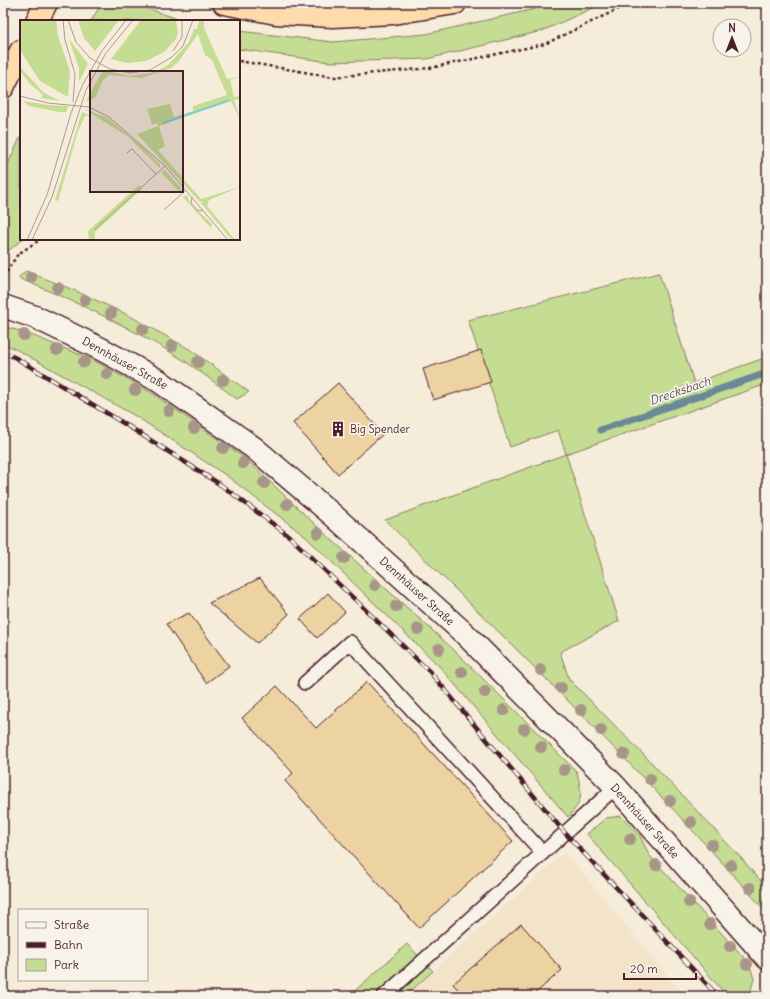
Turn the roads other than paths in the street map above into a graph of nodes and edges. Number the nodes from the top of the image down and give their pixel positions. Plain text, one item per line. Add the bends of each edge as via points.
1 (224, 3) edge
2 (455, 3) edge
3 (20, 53) edge
4 (3, 87) edge
5 (3, 306) edge
6 (305, 683) dead end
7 (616, 787) junction
8 (543, 853) junction
9 (767, 958) edge
10 (384, 996) edge

1 - 2 highway via 276,12 333,16 394,12
3 - 4 highway
5 - 7 street, Dennhäuser Straße via 35,316 159,381 254,448 465,634
6 - 8 lane via 350,642
7 - 8 lane
7 - 9 street, Dennhäuser Straße
8 - 10 lane

